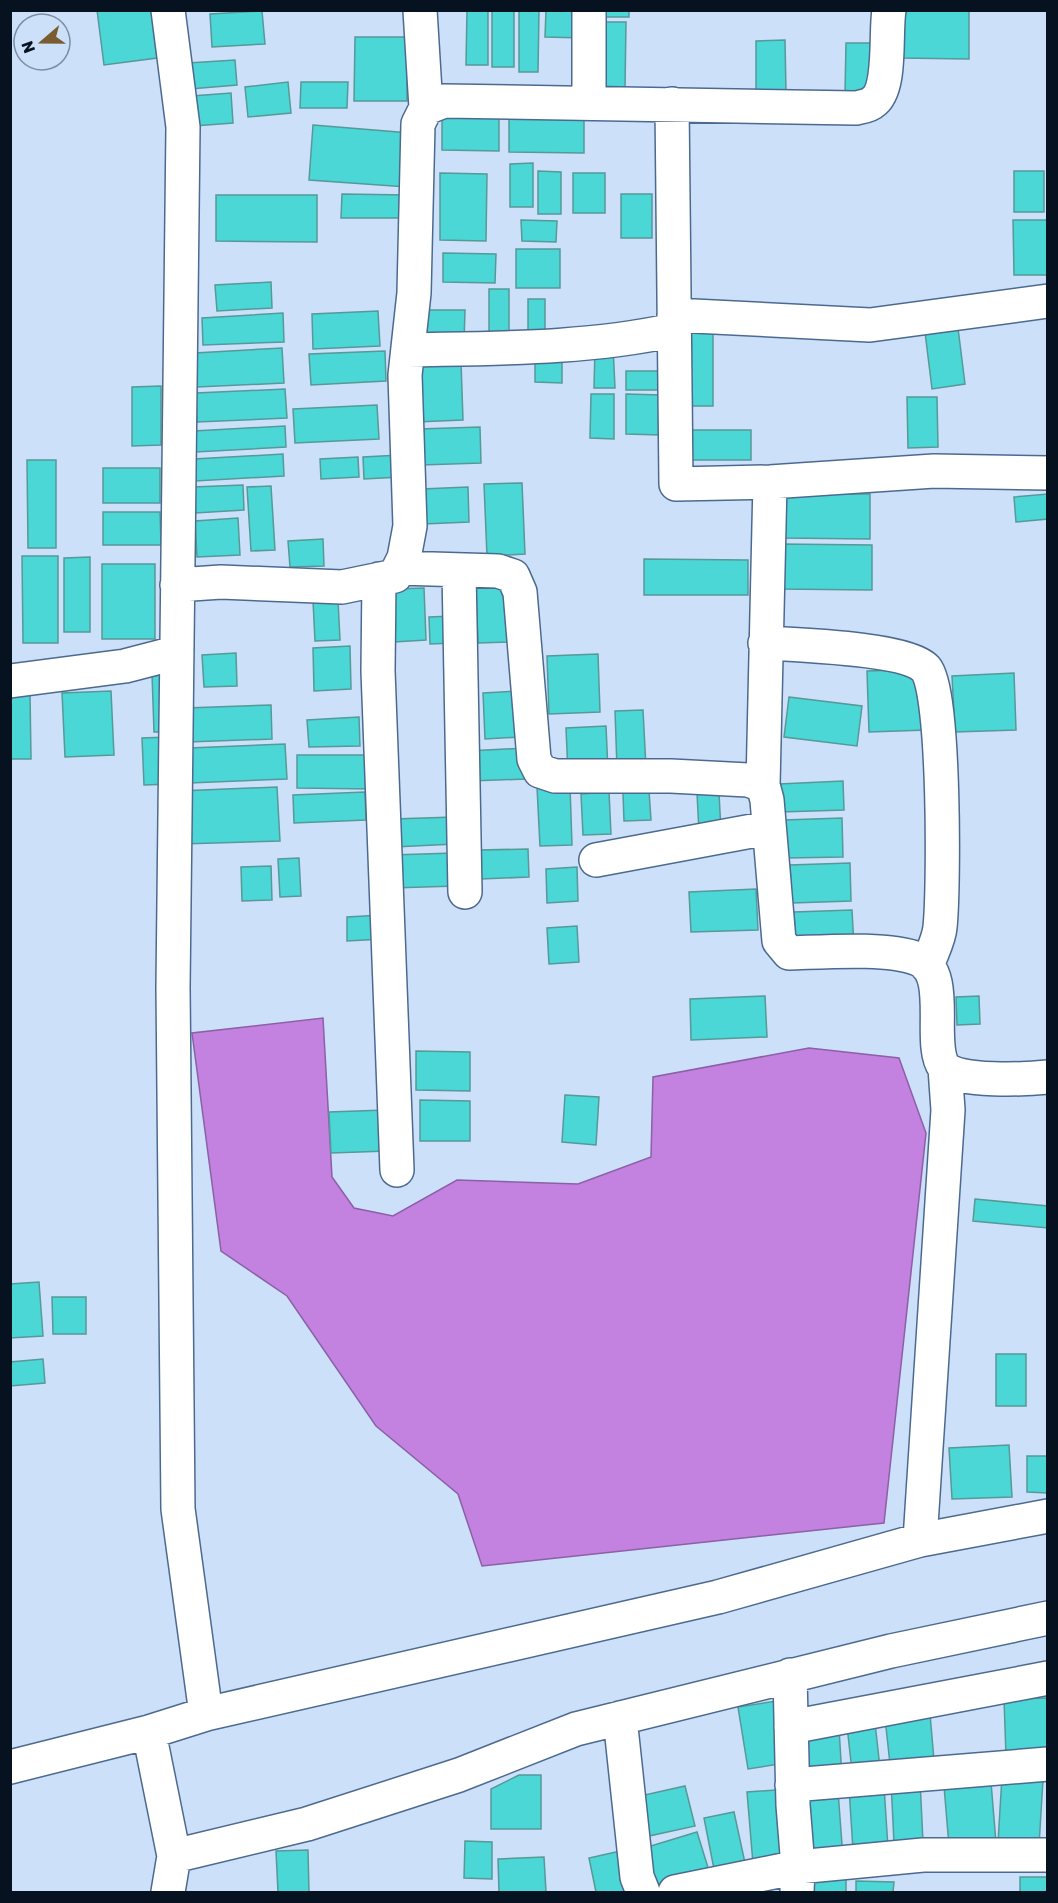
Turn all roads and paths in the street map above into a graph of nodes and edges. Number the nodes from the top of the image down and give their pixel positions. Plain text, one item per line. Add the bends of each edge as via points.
1 (168, 10) edge
2 (420, 10) edge
3 (589, 10) edge
4 (889, 10) edge
5 (589, 103) junction
6 (672, 104) junction
7 (426, 108) junction
8 (1047, 301) edge
9 (674, 322) junction
10 (408, 350) junction
11 (1047, 473) edge
12 (770, 482) junction
13 (459, 571) junction
14 (389, 574) junction
15 (177, 585) junction
16 (765, 643) junction
17 (175, 653) junction
18 (10, 681) edge
19 (763, 785) junction
20 (768, 828) junction
21 (596, 860) dead end
22 (465, 892) dead end
23 (927, 966) junction
24 (945, 1068) junction
25 (1047, 1077) edge
26 (398, 1170) dead end
27 (1047, 1516) edge
28 (920, 1540) junction
29 (1047, 1618) edge
30 (790, 1676) junction
31 (1047, 1678) edge
32 (206, 1714) junction
33 (620, 1718) junction
34 (791, 1727) junction
35 (149, 1732) junction
36 (1047, 1764) edge
37 (10, 1767) edge
38 (792, 1785) junction
39 (1047, 1855) edge
40 (174, 1856) junction
41 (798, 1880) edge
42 (168, 1893) edge
43 (643, 1893) edge
44 (675, 1893) edge

1 - 15 street via 183,127
2 - 7 street
3 - 5 street
4 - 6 street via 884,83 872,104 856,108
5 - 6 street
5 - 7 street via 444,101
6 - 9 street
7 - 10 street via 418,124 414,293
8 - 9 street via 870,325
9 - 10 street via 631,339 548,348
9 - 12 street via 676,484
10 - 14 street via 405,375 410,526 404,558
11 - 12 street via 934,471
12 - 16 street
13 - 14 street
13 - 19 street via 498,571 513,576 520,592 534,759 540,771 555,776 748,780
13 - 22 street
14 - 15 street via 342,587 221,582
14 - 26 street via 378,671
15 - 17 street
16 - 19 street
16 - 23 street via 879,653 914,661 927,669 934,693 940,756 943,872 940,931
17 - 18 street via 125,666
17 - 32 street via 172,987 178,1509
19 - 20 street
20 - 21 street
20 - 23 street via 779,941 789,953 877,953 918,960
23 - 24 street via 935,982 940,1056
24 - 25 street via 957,1076
24 - 28 street via 948,1110
27 - 28 street
28 - 32 street via 718,1597
29 - 30 street
30 - 33 street
30 - 34 street
31 - 34 street
32 - 35 street
33 - 40 street via 576,1729 459,1775 307,1824
33 - 43 street via 637,1877
34 - 38 street
35 - 37 street
35 - 40 street
36 - 38 street
38 - 41 street
39 - 41 street via 923,1855
40 - 42 street
41 - 44 street

